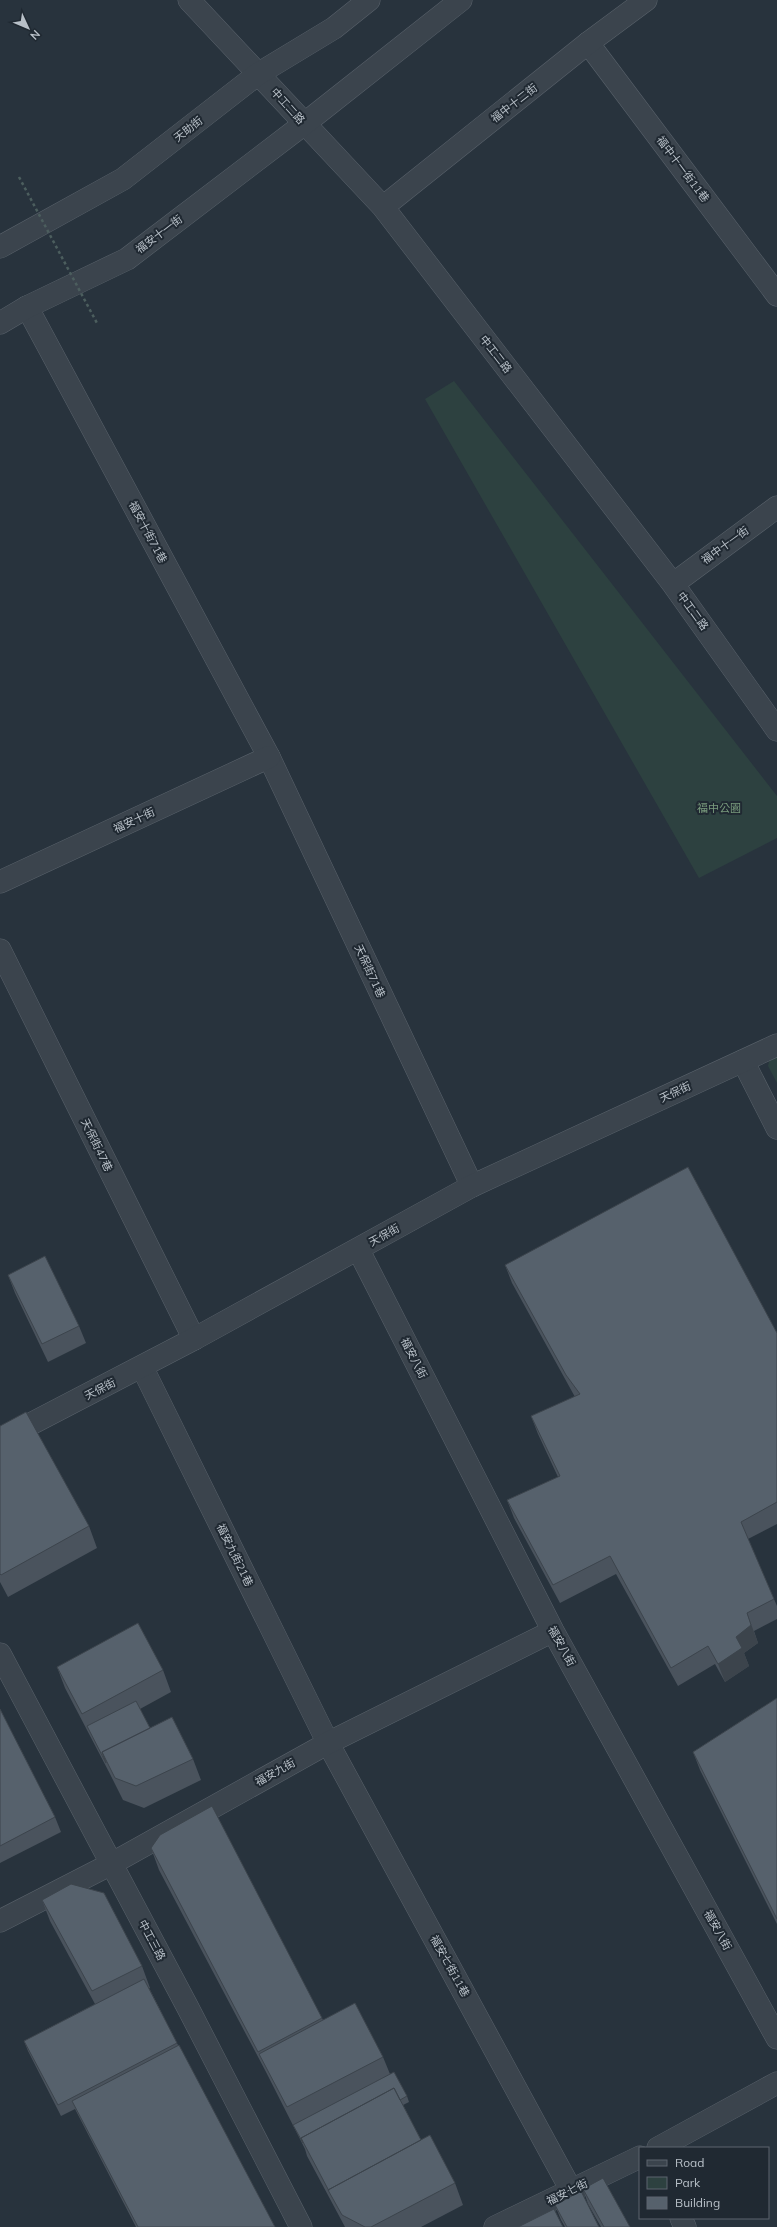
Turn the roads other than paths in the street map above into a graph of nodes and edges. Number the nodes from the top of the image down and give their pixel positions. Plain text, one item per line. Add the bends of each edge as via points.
1 (189, 0) edge
2 (369, 0) edge
3 (461, 0) edge
4 (646, 0) edge
5 (588, 43) junction
6 (258, 74) junction
7 (304, 124) junction
8 (383, 207) junction
9 (0, 247) edge
10 (777, 295) edge
11 (27, 307) junction
12 (0, 323) edge
13 (777, 507) edge
14 (673, 584) junction
15 (777, 730) edge
16 (269, 757) junction
17 (0, 882) edge
18 (0, 950) edge
19 (777, 1045) edge
20 (743, 1061) junction
21 (777, 1128) edge
22 (472, 1186) junction
23 (358, 1249) junction
24 (194, 1339) junction
25 (142, 1367) junction
26 (0, 1440) edge
27 (553, 1631) junction
28 (0, 1654) edge
29 (328, 1742) junction
30 (111, 1864) junction
31 (0, 1921) edge
32 (777, 2038) edge
33 (777, 2083) edge
34 (660, 2147) edge
35 (639, 2157) edge
36 (571, 2190) junction
37 (301, 2227) edge
38 (495, 2227) edge

1 - 6 street, 中工二路
2 - 6 street, 天助街 via 334,28
3 - 7 street
4 - 5 street, 福中十二街
5 - 8 street, 福中十二街
5 - 10 street, 福中十一街11巷
6 - 7 street, 中工二路
6 - 9 street, 天助街 via 123,179
7 - 8 street, 中工二路
7 - 11 street, 福安十一街 via 127,259
8 - 14 street, 中工二路
11 - 12 street, 福安十一街
11 - 16 street, 福安十街71巷
13 - 14 street, 福中十一街
14 - 15 street, 中工二路
16 - 17 street, 福安十街
16 - 22 street, 天保街71巷
18 - 24 street, 天保街47巷
19 - 20 street, 天保街
20 - 21 street
20 - 22 street, 天保街
22 - 23 street, 天保街
23 - 24 street, 天保街
23 - 27 street, 福安八街
24 - 25 street, 天保街
25 - 26 street, 天保街
25 - 29 street, 福安九街21巷
27 - 29 street, 福安九街
27 - 32 street, 福安八街
28 - 30 street, 中工三路
29 - 30 street, 福安九街
29 - 36 street, 福安七街11巷
30 - 31 street, 福安九街
30 - 37 street, 中工三路
33 - 34 street
35 - 36 street, 福安七街
36 - 38 street, 福安七街

